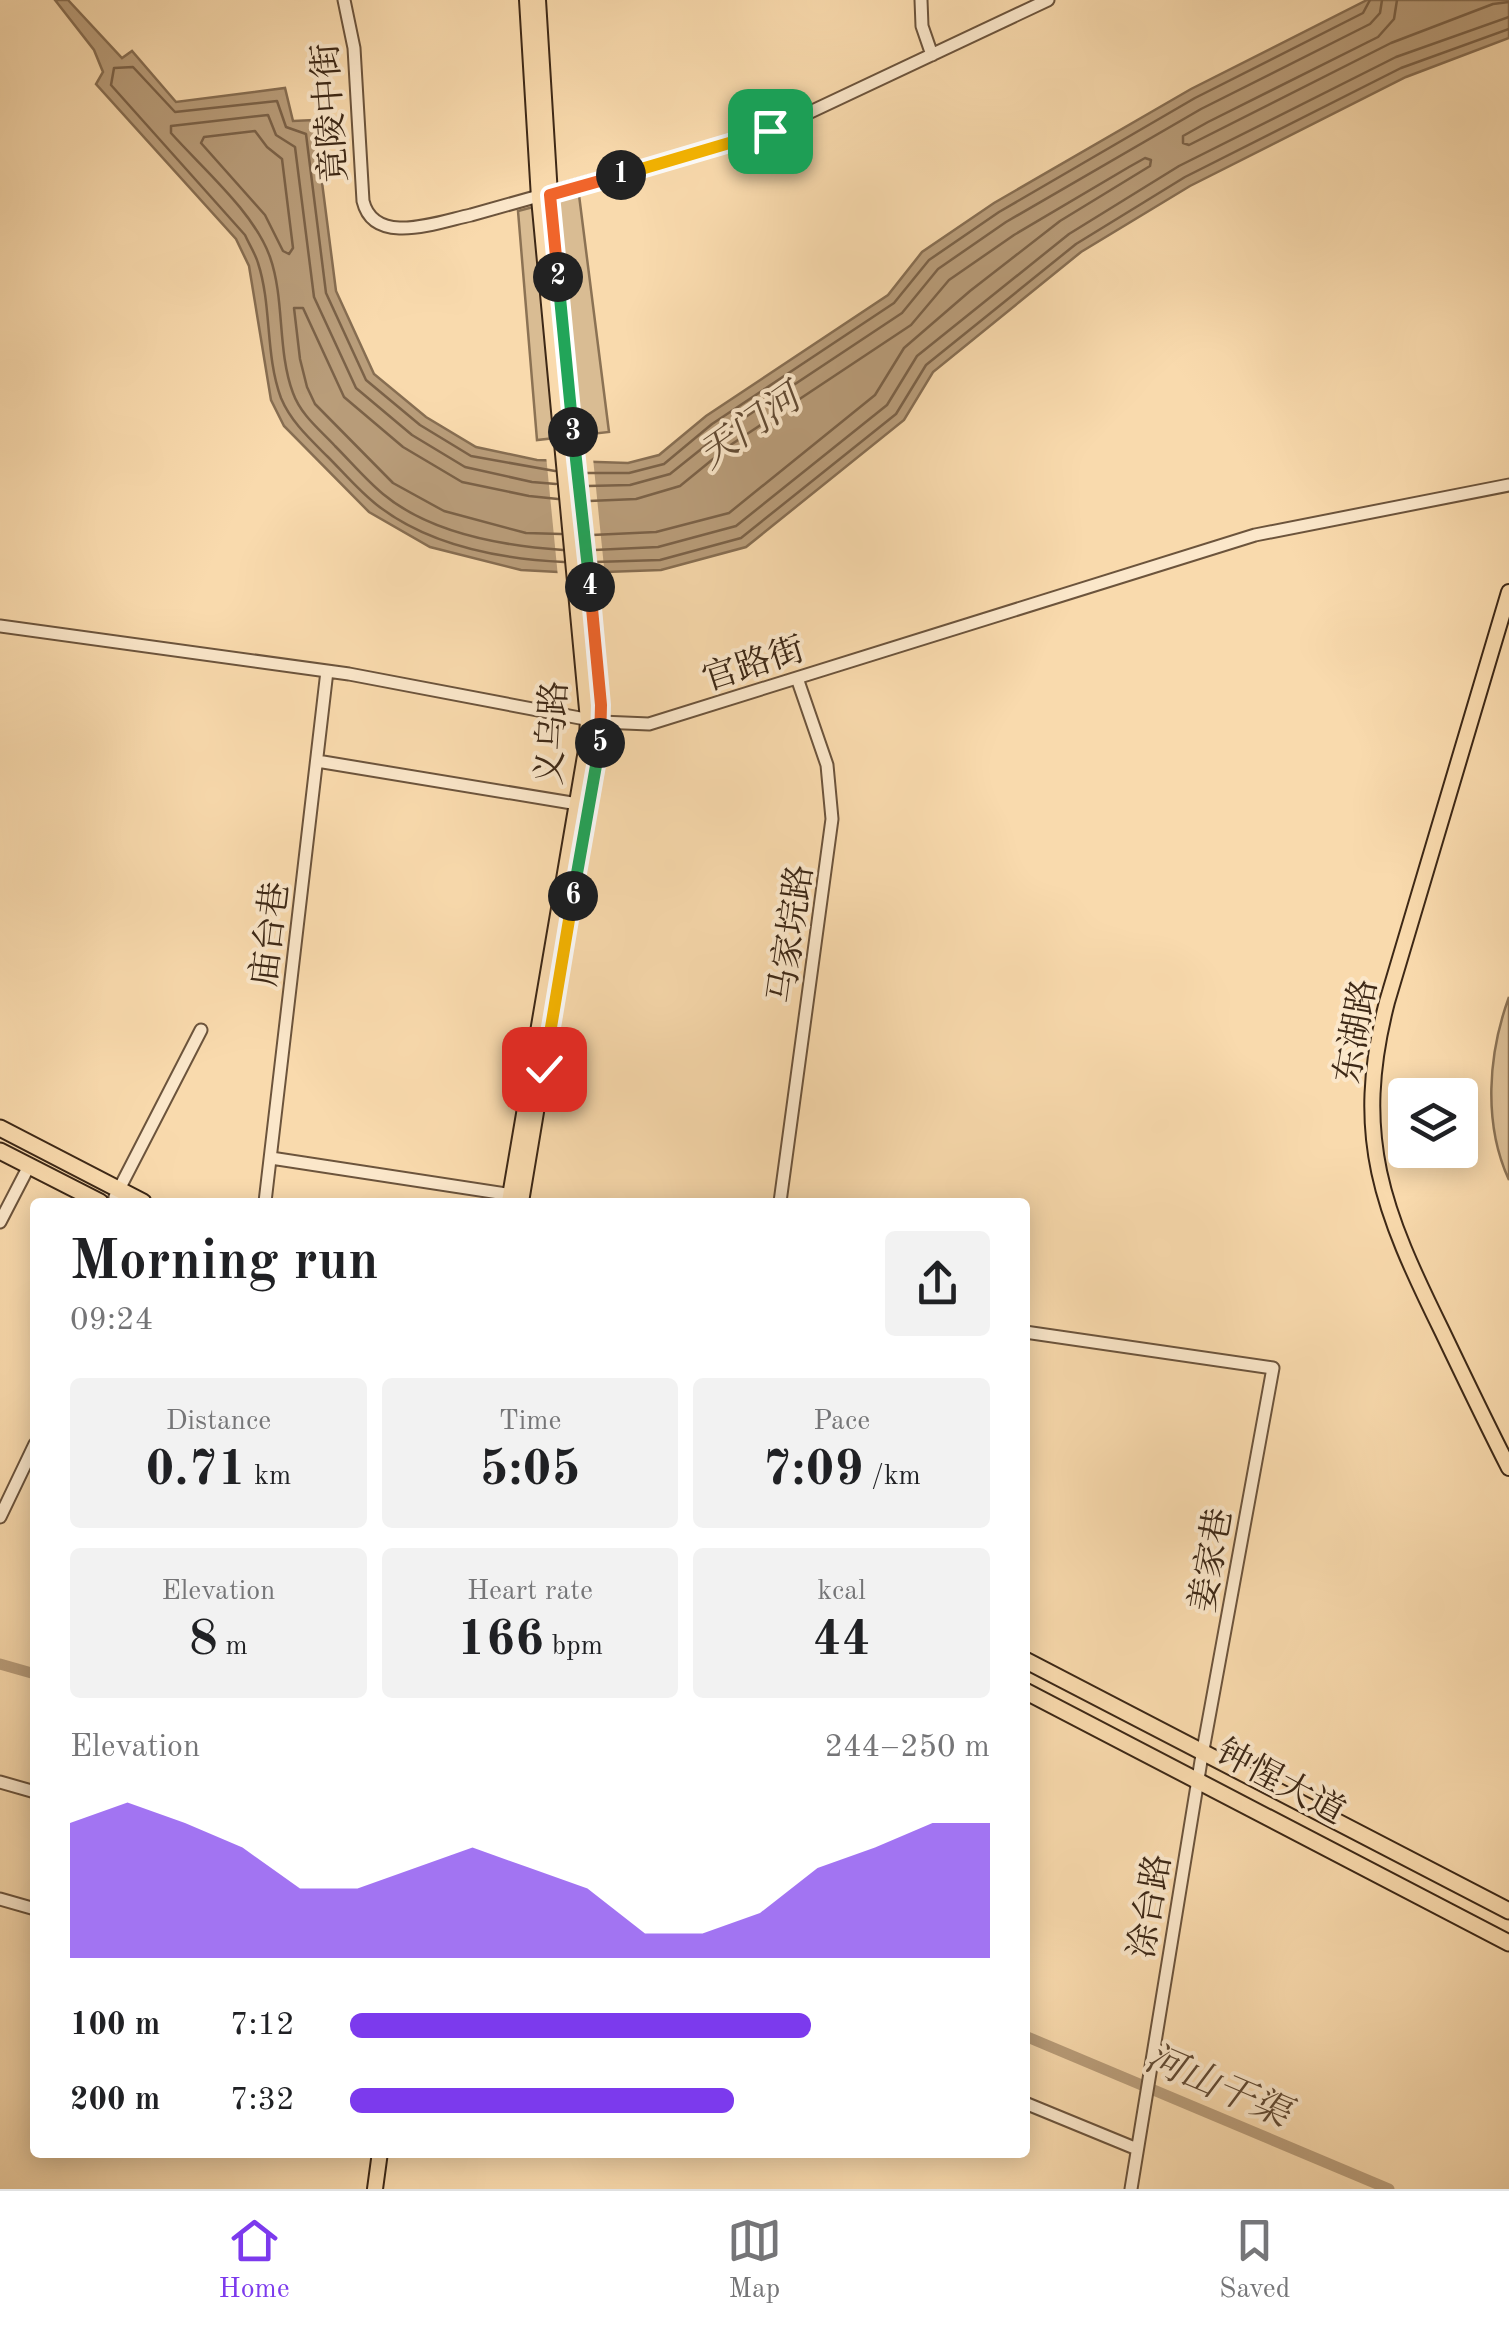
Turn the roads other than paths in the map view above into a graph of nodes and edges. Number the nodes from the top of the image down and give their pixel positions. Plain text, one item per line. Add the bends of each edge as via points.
1 (344, 0) edge
2 (527, 0) edge
3 (538, 0) edge
4 (920, 0) edge
5 (1048, 0) edge
6 (932, 55) junction
7 (545, 196) junction
8 (1509, 486) edge
9 (1509, 592) edge
10 (1509, 619) edge
11 (0, 626) edge
12 (327, 671) junction
13 (796, 678) junction
14 (594, 721) junction
15 (317, 761) junction
16 (583, 805) junction
17 (201, 1030) dead end
18 (0, 1128) edge
19 (0, 1137) edge
20 (0, 1151) edge
21 (271, 1158) junction
22 (0, 1160) edge
23 (27, 1169) junction
24 (76, 1198) edge
25 (115, 1198) edge
26 (266, 1198) edge
27 (510, 1198) edge
28 (516, 1198) edge
29 (781, 1198) edge
30 (0, 1222) edge
31 (1030, 1333) edge
32 (30, 1454) edge
33 (1509, 1454) edge
34 (1509, 1468) edge
35 (0, 1517) edge
36 (1030, 1663) edge
37 (1030, 1684) edge
38 (1030, 1685) edge
39 (1078, 1692) junction
40 (1200, 1766) junction
41 (0, 1782) edge
42 (30, 1791) edge
43 (0, 1899) edge
44 (30, 1908) edge
45 (1499, 1909) edge
46 (1509, 1920) edge
47 (1509, 1933) edge
48 (1509, 1943) edge
49 (1030, 2105) edge
50 (1137, 2149) junction
51 (379, 2158) edge
52 (375, 2189) edge
53 (1131, 2189) edge

1 - 7 street, 竟陵中街 via 354,48 363,200 375,222 422,226
2 - 7 main road
3 - 7 main road
4 - 6 street
5 - 6 street, 竟陵中街
6 - 7 street, 竟陵中街 via 770,131
7 - 14 main road, 义乌路
8 - 13 street, 官路街 via 1255,535
9 - 34 main road, 东湖路 via 1382,1023 1372,1104 1377,1165 1392,1224
10 - 33 main road, 东湖路 via 1386,1024 1378,1122 1398,1222
11 - 12 street, 官路街
12 - 14 street, 官路街
12 - 15 street, 庙台巷
13 - 14 street, 官路街 via 667,721
13 - 29 street, 马家垸路 via 828,765 832,819
14 - 16 main road, 义乌路
15 - 16 street
15 - 21 street, 庙台巷
16 - 28 main road, 义乌路
17 - 25 street
18 - 25 highway
19 - 25 highway
20 - 23 highway
21 - 26 street, 庙台巷
21 - 27 street
22 - 23 highway
23 - 24 highway
23 - 25 highway
23 - 30 street
31 - 40 street, 姜家巷 via 1273,1368
32 - 35 street
36 - 39 highway
37 - 39 highway, 钟惺大道
38 - 40 highway, 钟惺大道
39 - 40 highway, 钟惺大道
40 - 45 highway, 钟惺大道
40 - 47 highway, 钟惺大道
40 - 48 highway
40 - 50 street, 涂台路
41 - 42 street
43 - 44 street
45 - 46 highway, 钟惺大道
49 - 50 street
50 - 53 street
51 - 52 main road

